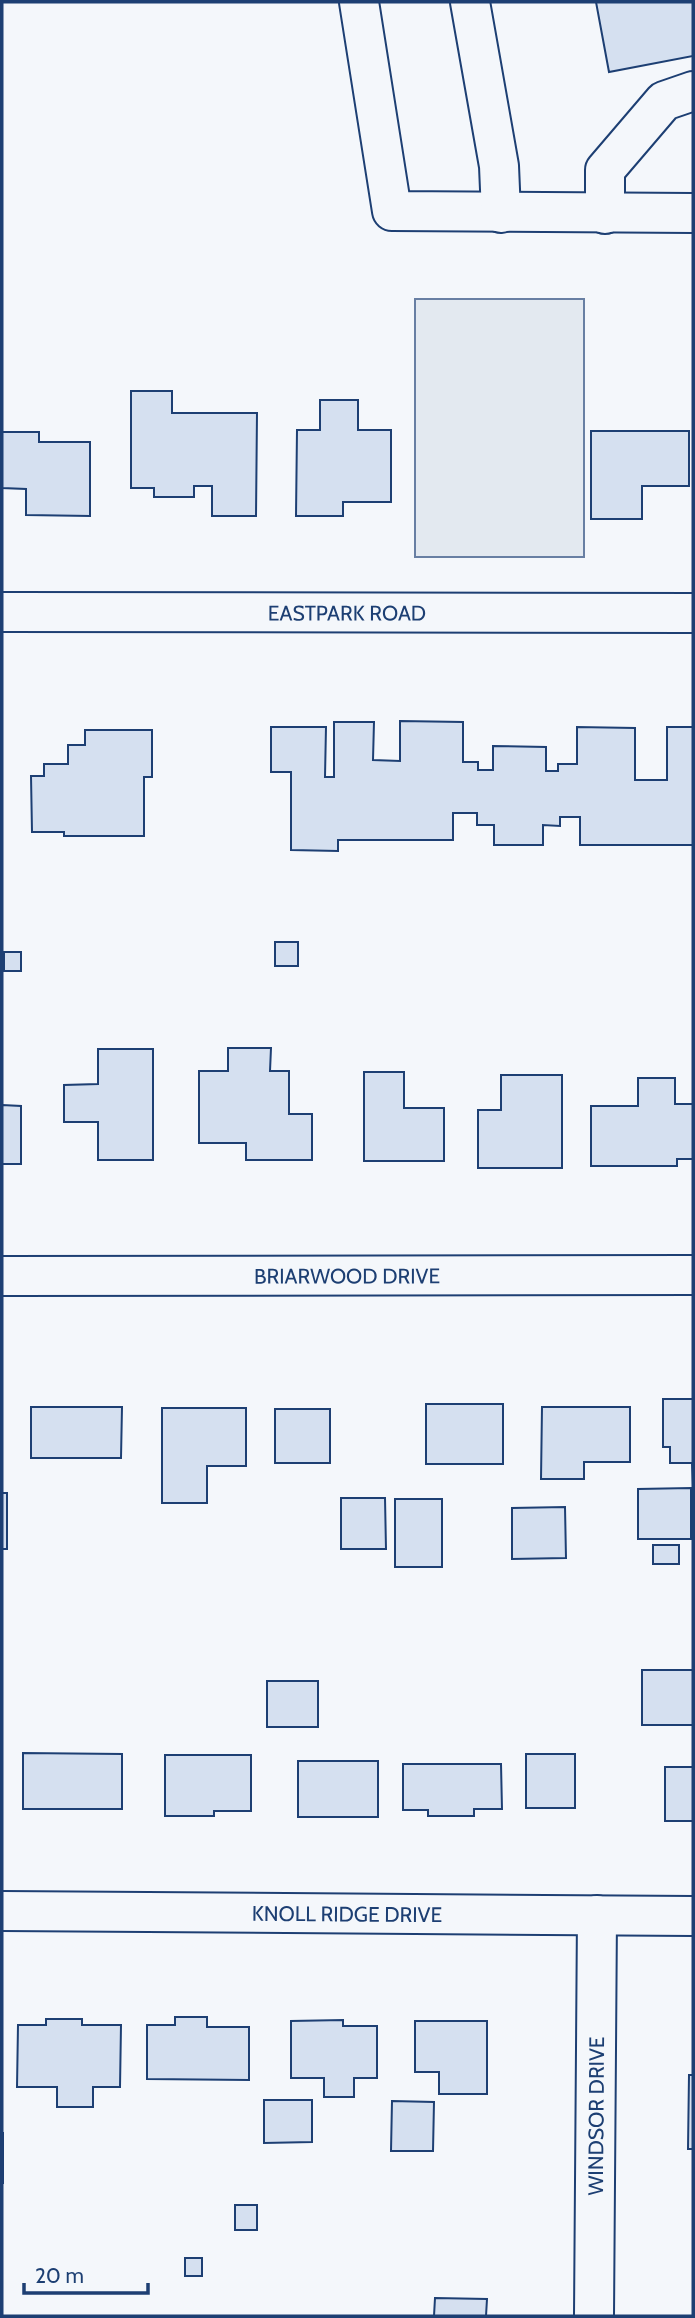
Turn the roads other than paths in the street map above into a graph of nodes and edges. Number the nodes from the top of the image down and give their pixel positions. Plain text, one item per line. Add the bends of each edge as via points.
1 (359, 2) edge
2 (470, 2) edge
3 (693, 91) edge
4 (500, 213) junction
5 (693, 213) edge
6 (605, 214) junction
7 (2, 612) edge
8 (693, 614) edge
9 (693, 1275) edge
10 (2, 1276) edge
11 (2, 1910) edge
12 (597, 1915) junction
13 (693, 1916) edge
14 (594, 2316) edge

1 - 4 street via 392,211
2 - 4 street via 499,166
3 - 6 street via 664,101 605,170
4 - 6 street
5 - 6 street
7 - 8 street, EASTPARK ROAD
9 - 10 street, BRIARWOOD DRIVE
11 - 12 street, KNOLL RIDGE DRIVE
12 - 13 street, KNOLL RIDGE DRIVE
12 - 14 street, WINDSOR DRIVE

